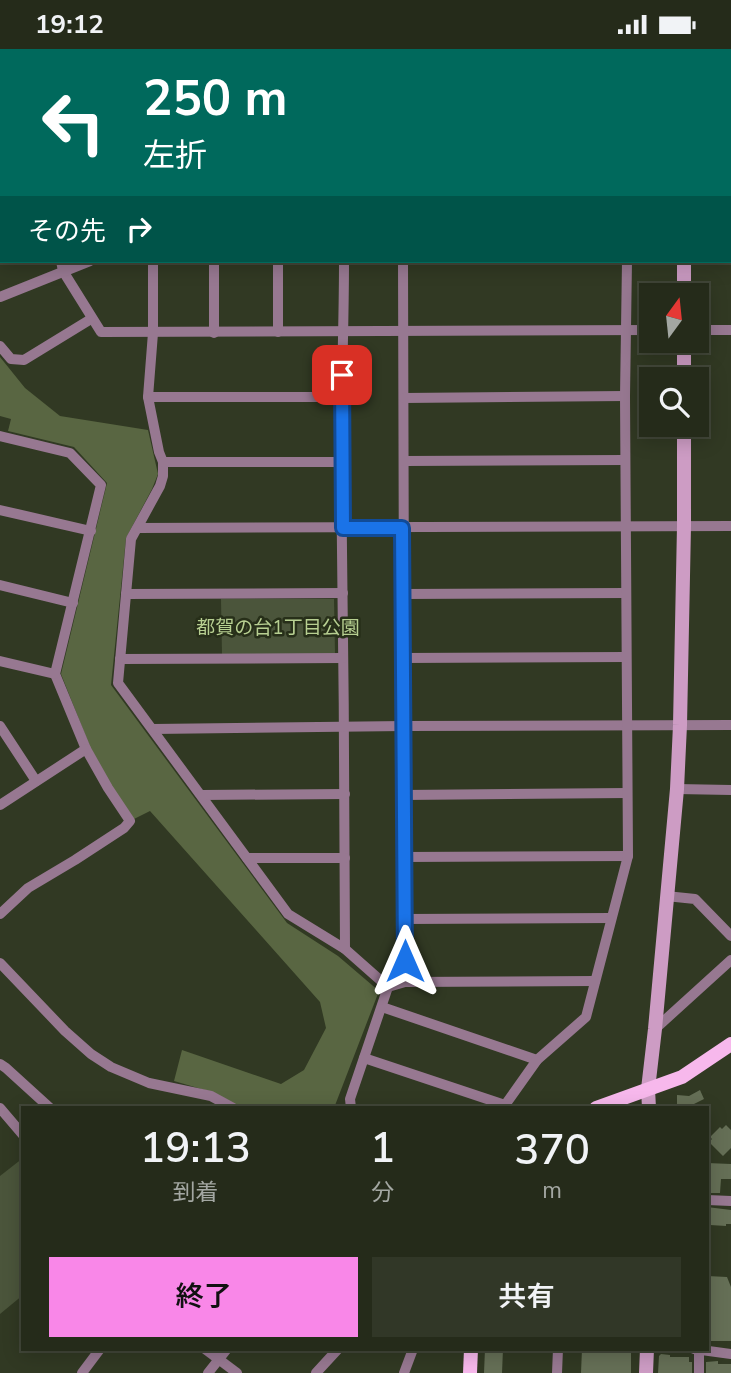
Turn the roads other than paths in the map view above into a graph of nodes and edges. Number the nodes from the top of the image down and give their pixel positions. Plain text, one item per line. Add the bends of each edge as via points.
1 (153, 263) edge
2 (214, 263) edge
3 (278, 263) edge
4 (344, 263) edge
5 (402, 263) edge
6 (626, 263) edge
7 (684, 263) edge
8 (62, 266) edge
9 (684, 283) edge
10 (0, 297) edge
11 (91, 319) junction
12 (625, 330) junction
13 (639, 330) edge
14 (709, 330) edge
15 (731, 330) edge
16 (278, 332) junction
17 (344, 332) junction
18 (403, 332) junction
19 (153, 333) junction
20 (214, 333) junction
21 (0, 346) edge
22 (625, 396) junction
23 (148, 397) junction
24 (342, 397) junction
25 (404, 398) junction
26 (0, 436) edge
27 (684, 437) edge
28 (625, 460) junction
29 (404, 461) junction
30 (163, 462) junction
31 (341, 462) junction
32 (0, 510) edge
33 (626, 526) junction
34 (684, 526) junction
35 (731, 526) edge
36 (138, 528) junction
37 (343, 528) junction
38 (402, 528) junction
39 (91, 531) junction
40 (0, 585) edge
41 (343, 593) junction
42 (403, 593) junction
43 (626, 593) junction
44 (126, 594) junction
45 (73, 603) junction
46 (626, 657) junction
47 (343, 658) junction
48 (403, 658) junction
49 (120, 659) junction
50 (0, 661) edge
51 (55, 674) junction
52 (626, 724) junction
53 (680, 725) junction
54 (731, 725) edge
55 (0, 726) edge
56 (404, 726) junction
57 (345, 727) junction
58 (153, 729) junction
59 (86, 749) junction
60 (36, 781) junction
61 (677, 789) junction
62 (731, 790) edge
63 (627, 793) junction
64 (345, 794) junction
65 (403, 795) junction
66 (202, 796) junction
67 (0, 806) edge
68 (628, 856) junction
69 (345, 857) junction
70 (404, 857) junction
71 (247, 858) junction
72 (666, 896) junction
73 (0, 914) edge
74 (611, 918) junction
75 (405, 919) junction
76 (731, 936) edge
77 (345, 949) junction
78 (731, 960) edge
79 (0, 963) edge
80 (594, 981) junction
81 (405, 982) junction
82 (388, 987) junction
83 (382, 1007) junction
84 (655, 1029) junction
85 (731, 1044) edge
86 (364, 1058) junction
87 (537, 1060) junction
88 (0, 1065) edge
89 (648, 1089) junction
90 (48, 1106) edge
91 (229, 1106) edge
92 (351, 1106) edge
93 (501, 1106) edge
94 (505, 1106) edge
95 (601, 1106) edge
96 (649, 1106) edge
97 (0, 1108) edge
98 (21, 1133) edge
99 (709, 1200) edge
100 (731, 1201) edge
101 (98, 1351) edge
102 (208, 1351) edge
103 (226, 1351) edge
104 (336, 1351) edge
105 (412, 1351) edge
106 (471, 1351) edge
107 (558, 1351) edge
108 (646, 1351) edge
109 (699, 1351) edge
110 (705, 1351) edge
111 (731, 1355) edge
112 (219, 1360) junction
113 (82, 1373) edge
114 (208, 1373) edge
115 (237, 1373) edge
116 (316, 1373) edge
117 (404, 1373) edge
118 (470, 1373) edge
119 (557, 1373) edge
120 (646, 1373) edge
121 (699, 1373) edge

1 - 19 street
2 - 20 street
3 - 16 street
4 - 17 street
5 - 18 street
6 - 12 street
7 - 9 street
8 - 10 street
8 - 11 street
11 - 19 street via 101,332
11 - 21 street via 24,360 11,359
12 - 13 street
12 - 18 street
12 - 22 street
14 - 15 street
16 - 17 street
16 - 20 street
17 - 18 street
17 - 24 street
18 - 25 street
19 - 20 street
19 - 23 street
22 - 25 street
22 - 28 street
23 - 24 street
23 - 30 street
24 - 31 street
25 - 29 street
26 - 39 street via 71,453 101,485
27 - 34 street
28 - 29 street
28 - 33 street
29 - 38 street
30 - 31 street
30 - 36 street via 160,486
31 - 37 street
32 - 39 street
33 - 34 street
33 - 38 street
33 - 43 street
34 - 35 street
34 - 53 street
36 - 37 street
36 - 44 street via 131,539
37 - 38 street
37 - 41 street
38 - 42 street
39 - 45 street
40 - 45 street
41 - 44 street
41 - 47 street
42 - 43 street
42 - 48 street
43 - 46 street
44 - 49 street
45 - 51 street
46 - 48 street
46 - 52 street
47 - 49 street
47 - 57 street
48 - 56 street
49 - 58 street via 118,683
50 - 51 street
51 - 59 street
52 - 53 street
52 - 56 street
52 - 63 street
53 - 54 street
53 - 61 street
55 - 60 street
56 - 57 street
56 - 65 street
57 - 58 street
57 - 64 street
58 - 66 street
59 - 60 street
59 - 73 street via 130,821 28,888
60 - 67 street
61 - 62 street
61 - 72 street
63 - 65 street
63 - 68 street
64 - 66 street
64 - 69 street
65 - 70 street
66 - 71 street
68 - 70 street
68 - 74 street
69 - 71 street
69 - 77 street
70 - 75 street
71 - 77 street via 288,913
72 - 76 street via 695,899
72 - 84 street
74 - 75 street
74 - 80 street
75 - 81 street
77 - 82 street
78 - 84 street
79 - 91 street via 65,1031 111,1067 149,1083 211,1096
80 - 81 street
80 - 87 street via 586,1017
81 - 82 street
82 - 83 street
83 - 86 street
83 - 87 street
84 - 89 street
85 - 89 main road via 682,1077
86 - 92 street
86 - 93 street
87 - 94 street
88 - 90 street
89 - 95 main road
89 - 96 street
97 - 98 street
99 - 100 street
101 - 113 street
102 - 112 street
103 - 112 street
104 - 116 street
105 - 117 street
106 - 118 main road
107 - 119 street
108 - 120 street
109 - 121 street
110 - 111 street
112 - 114 street
112 - 115 street

